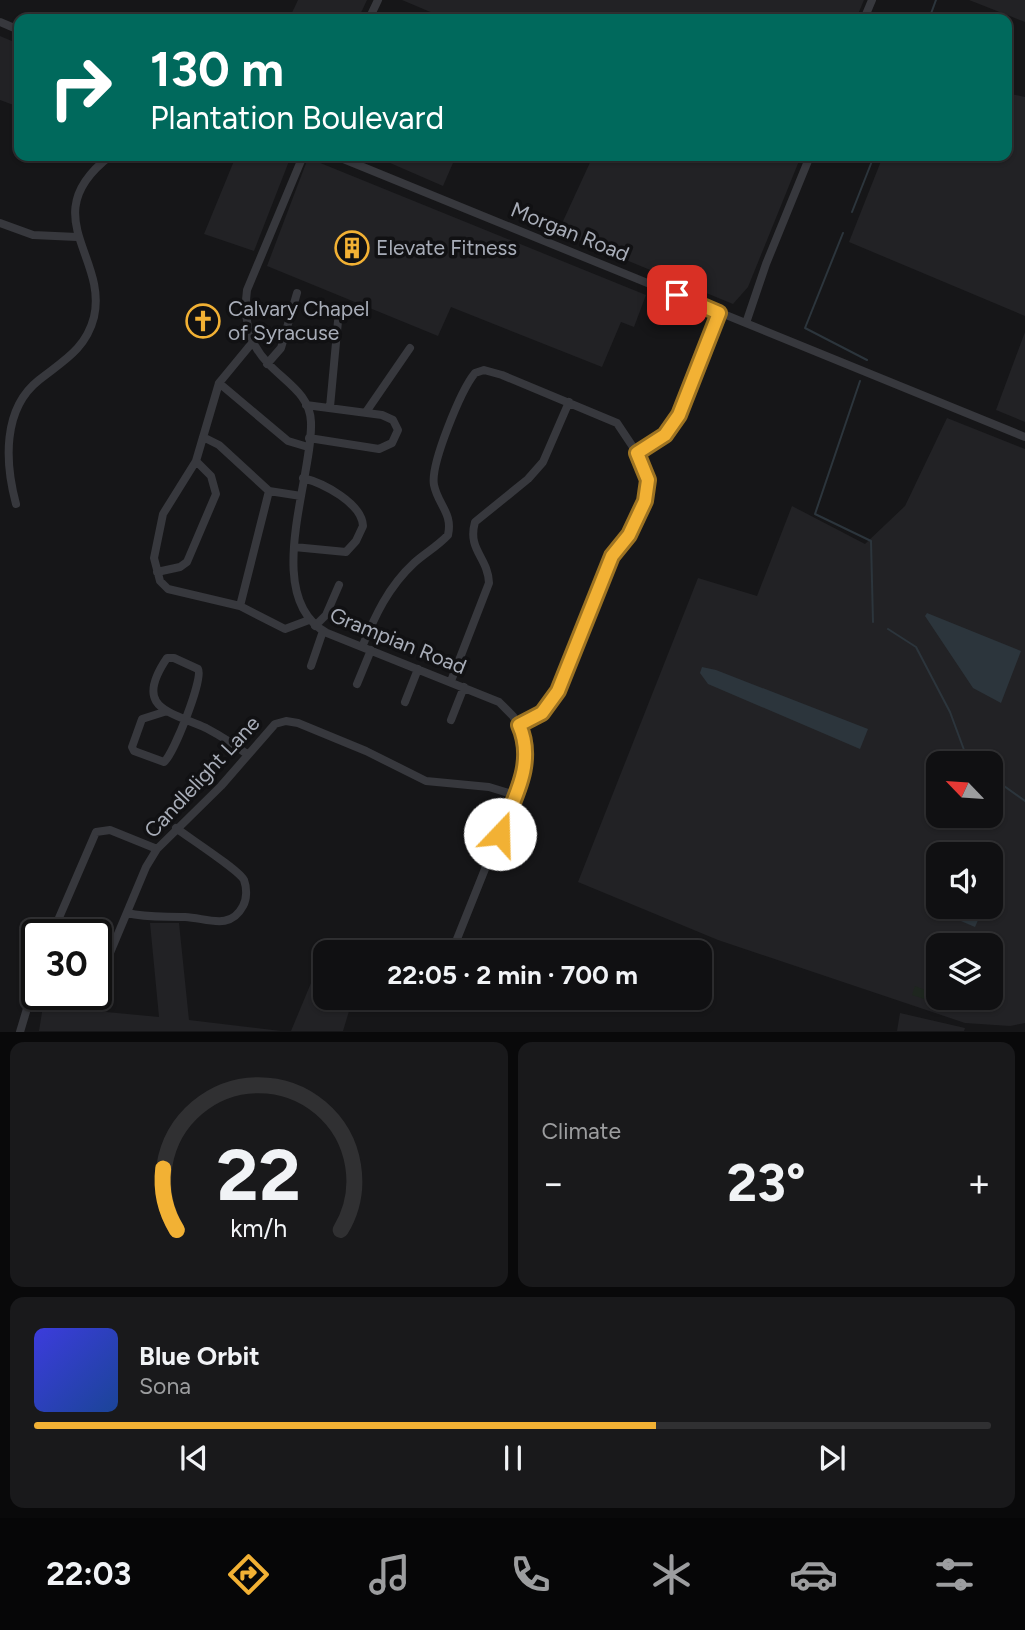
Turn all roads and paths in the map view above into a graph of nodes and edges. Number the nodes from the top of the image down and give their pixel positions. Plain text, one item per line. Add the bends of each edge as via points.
1 (104, 161) edge
2 (301, 161) edge
3 (348, 161) edge
4 (808, 161) edge
5 (0, 223) edge
6 (77, 237) junction
7 (297, 293) dead end
8 (719, 313) junction
9 (338, 321) dead end
10 (746, 323) junction
11 (252, 344) junction
12 (410, 348) dead end
13 (267, 364) junction
14 (219, 383) junction
15 (569, 402) junction
16 (306, 405) junction
17 (330, 407) junction
18 (366, 412) junction
19 (1025, 437) edge
20 (203, 438) junction
21 (309, 443) junction
22 (637, 453) junction
23 (196, 461) junction
24 (303, 478) junction
25 (269, 492) junction
26 (301, 496) junction
27 (16, 504) dead end
28 (294, 547) junction
29 (157, 572) junction
30 (339, 585) dead end
31 (240, 606) junction
32 (316, 626) junction
33 (366, 649) junction
34 (311, 666) dead end
35 (418, 669) junction
36 (451, 681) junction
37 (357, 684) dead end
38 (464, 687) junction
39 (405, 702) dead end
40 (164, 712) junction
41 (184, 720) junction
42 (451, 720) dead end
43 (519, 725) junction
44 (247, 755) junction
45 (515, 795) junction
46 (176, 828) junction
47 (156, 849) junction
48 (127, 913) junction
49 (58, 919) edge
50 (457, 940) edge
51 (112, 948) edge
52 (26, 1010) edge
53 (20, 1031) edge

1 - 6 street via 81,190 75,211
2 - 11 street via 247,290 245,320
3 - 8 street, Morgan Road
4 - 10 street
5 - 6 street via 33,235
6 - 27 street via 93,282 94,316 76,351 29,390 16,413 8,453
7 - 13 street via 281,348
8 - 10 street, Morgan Road
8 - 22 street via 679,415 665,435
9 - 17 street
10 - 19 street, Morgan Road
11 - 13 street
11 - 14 street
12 - 18 street
13 - 16 street
14 - 20 street
14 - 21 street via 288,441
15 - 22 street via 617,424
15 - 33 street via 484,370 475,373 433,471 450,528 445,539 393,585 379,606
15 - 36 street via 543,462 480,516 473,530 473,546 486,566 489,583
16 - 17 street
16 - 21 street, Grampian Road via 311,422
17 - 18 street
18 - 21 street via 389,417 398,430 392,443 383,448
20 - 23 street
20 - 25 street via 219,445
21 - 24 street, Grampian Road
22 - 43 street via 648,480 645,501 629,535 612,556 558,691 542,713
23 - 29 street via 163,514 155,544
23 - 29 street via 211,476 216,494 187,562
24 - 26 street, Grampian Road
24 - 28 street via 327,487 358,512 363,526 346,552
25 - 26 street
25 - 31 street
26 - 28 street, Grampian Road
28 - 32 street, Grampian Road via 299,594
29 - 31 street via 168,589
30 - 32 street
31 - 32 street via 285,629
32 - 33 street, Grampian Road
32 - 34 street
33 - 35 street, Grampian Road
33 - 37 street
35 - 36 street, Grampian Road
35 - 39 street
36 - 38 street, Grampian Road
38 - 42 street
38 - 43 street, Grampian Road via 499,702
40 - 41 street
40 - 41 street via 142,719 134,735 134,751 164,761
40 - 41 street via 154,696 155,682 167,658 174,658 201,673
41 - 44 street via 223,737
43 - 45 street via 527,754
44 - 45 street, Candlelight Lane via 269,728 286,721 337,738 426,781 489,787
44 - 46 street, Candlelight Lane
45 - 50 street
46 - 47 street, Candlelight Lane
46 - 48 street via 243,878 242,909 233,918 216,923
47 - 48 street, Candlelight Lane
47 - 49 street via 110,830 96,832
48 - 51 street, Candlelight Lane
52 - 53 street

